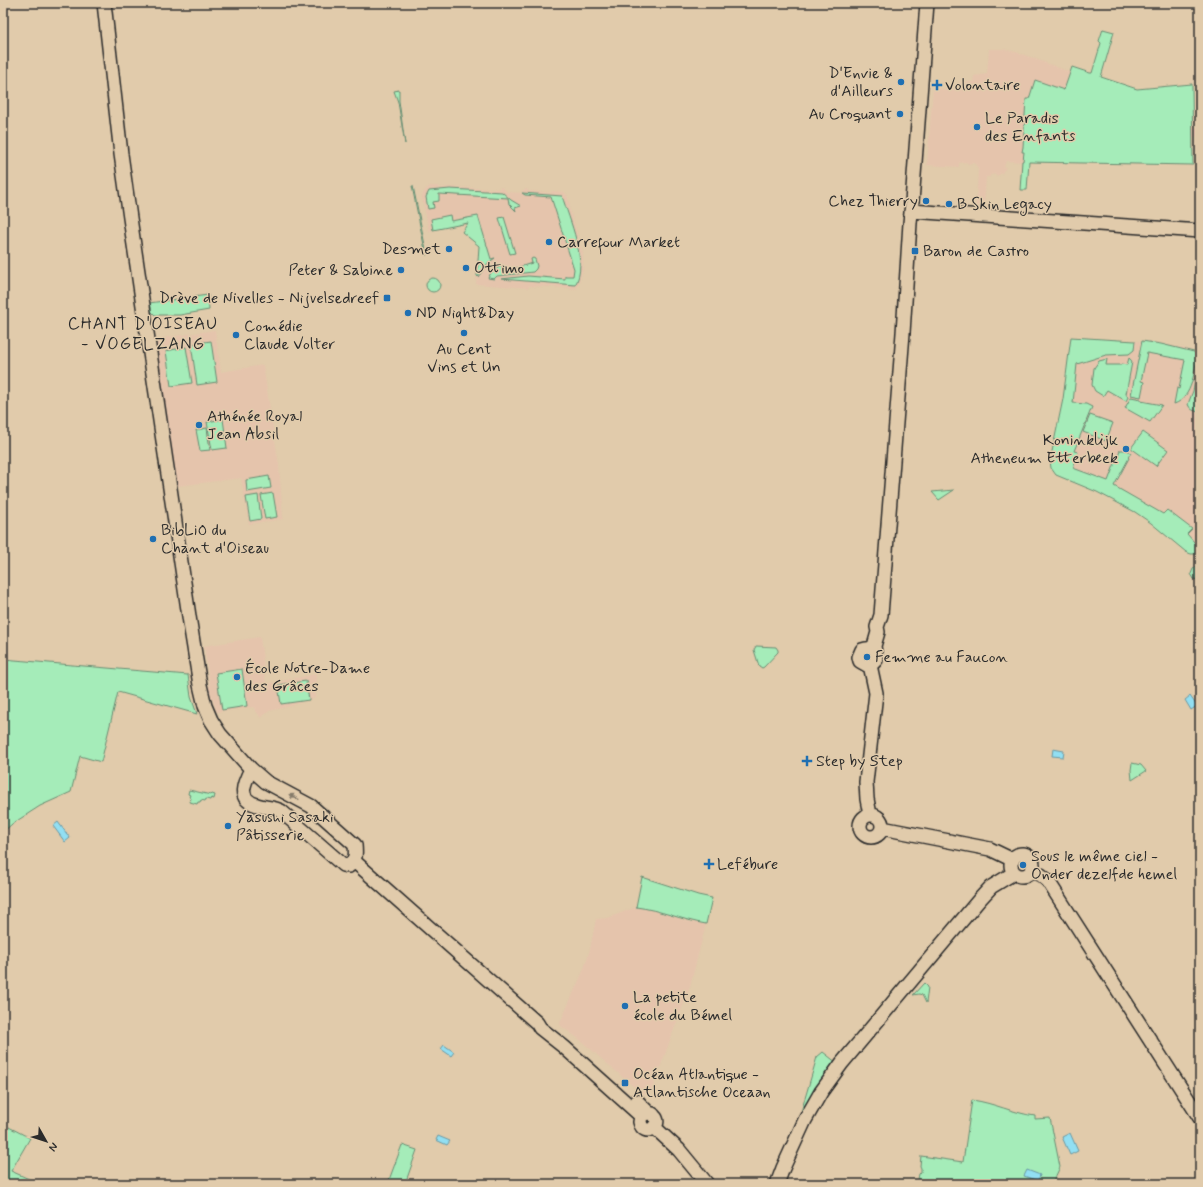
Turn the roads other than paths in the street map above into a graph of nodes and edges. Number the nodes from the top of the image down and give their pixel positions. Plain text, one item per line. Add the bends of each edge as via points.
1 (104, 3) edge
2 (927, 3) edge
3 (911, 211) junction
4 (1200, 231) edge
5 (251, 769) junction
6 (870, 815) junction
7 (882, 828) junction
8 (354, 861) junction
9 (1013, 866) junction
10 (1032, 871) junction
11 (1200, 1118) edge
12 (707, 1184) edge
13 (777, 1184) edge

1 - 5 street via 121,154 200,686 204,706 211,720
2 - 3 street
3 - 4 street
3 - 6 street via 881,615 874,646 869,650 876,654 876,660 870,665 876,693 866,782
8 -> 5 street via 355,845 311,806 266,782
5 - 8 street via 244,788 246,800 281,811 343,865 349,866
6 - 7 street via 879,819
6 - 7 street via 860,824 862,832 873,837 879,834
7 - 9 street via 990,849
8 - 12 street via 537,1023 542,1024 572,1051 627,1092 645,1115 654,1115 654,1127 679,1150
9 - 10 street via 1022,876
9 - 10 street via 1018,855 1025,854 1033,861
9 - 13 street via 979,900 821,1092 805,1120
10 - 11 street via 1048,881

